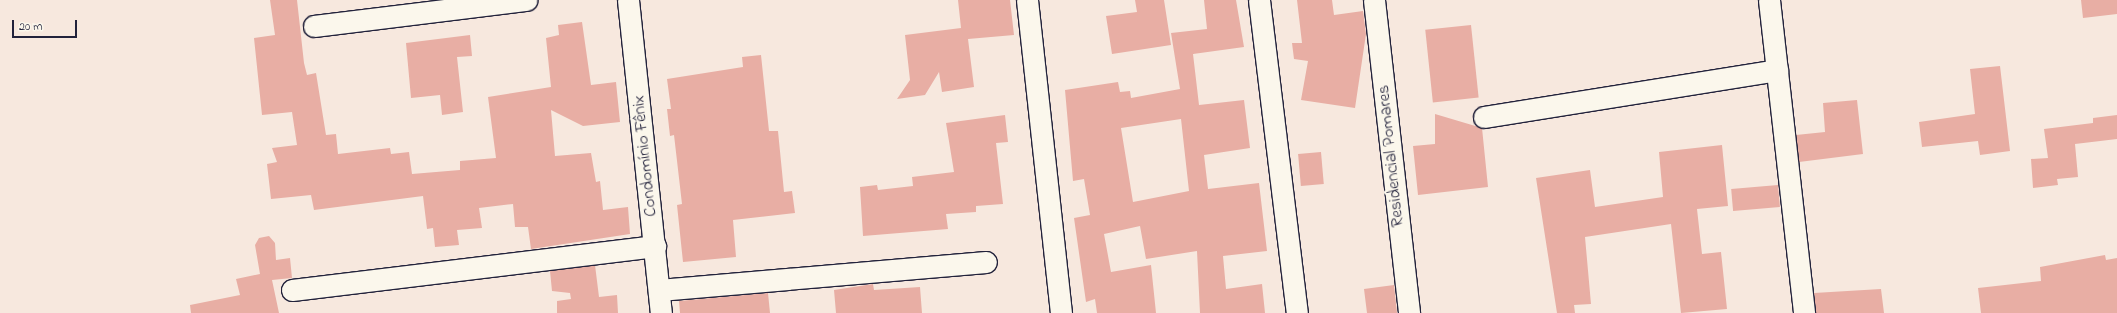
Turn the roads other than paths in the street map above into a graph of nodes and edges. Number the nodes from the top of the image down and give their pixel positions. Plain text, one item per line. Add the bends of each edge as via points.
1 (526, 0) edge
2 (628, 0) edge
3 (1027, 0) edge
4 (1259, 0) edge
5 (1374, 0) edge
6 (1769, 0) edge
7 (314, 26) dead end
8 (1777, 70) junction
9 (1484, 117) dead end
10 (655, 246) junction
11 (986, 262) dead end
12 (292, 290) dead end
13 (659, 290) junction
14 (661, 313) edge
15 (1062, 313) edge
16 (1297, 313) edge
17 (1409, 313) edge
18 (1804, 313) edge

1 - 7 street
2 - 10 street, Condomínio Fênix
3 - 15 street
4 - 16 street
5 - 17 street, Residencial Pomares
6 - 8 street
8 - 9 street
8 - 18 street
10 - 12 street
10 - 13 street, Condomínio Fênix
11 - 13 street
13 - 14 street, Condomínio Fênix

